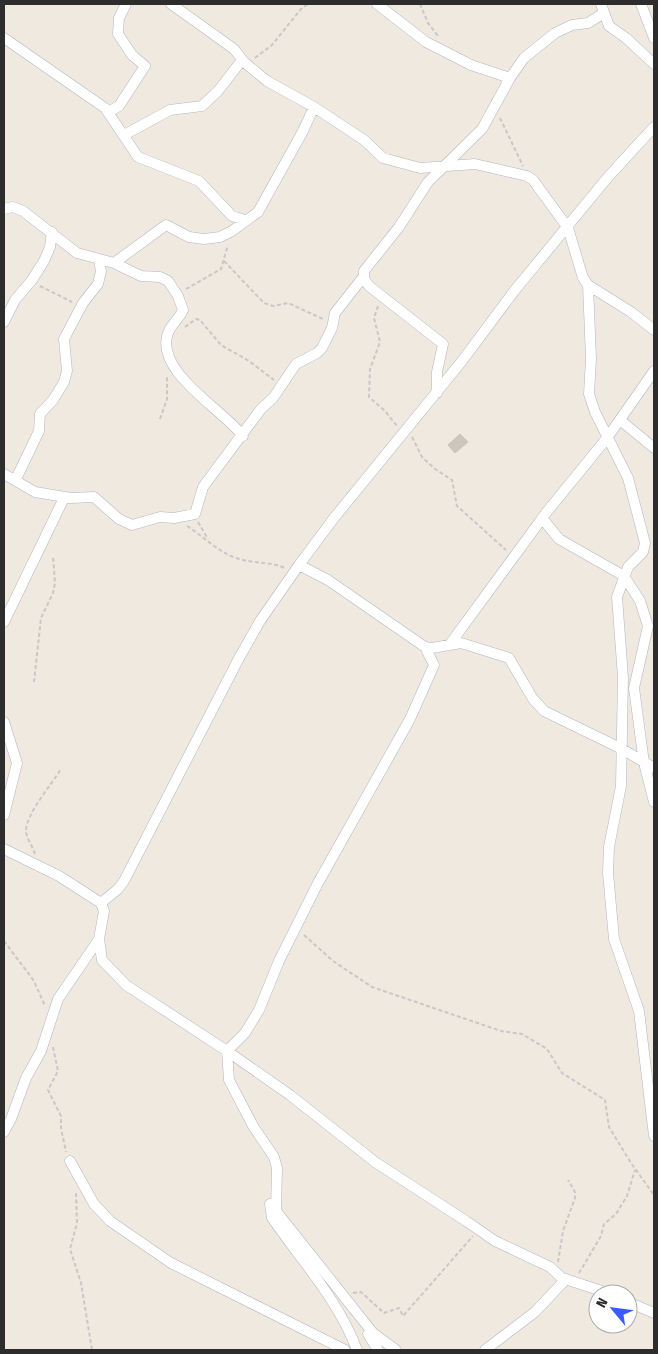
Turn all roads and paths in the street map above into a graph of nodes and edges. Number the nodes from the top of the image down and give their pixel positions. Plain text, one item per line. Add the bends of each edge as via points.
1 (126, 4) edge
2 (171, 4) edge
3 (308, 4) edge
4 (377, 4) edge
5 (420, 4) edge
6 (642, 4) edge
7 (603, 9) edge
8 (4, 38) edge
9 (654, 38) edge
10 (453, 56) junction
11 (245, 62) junction
12 (654, 64) edge
13 (510, 78) junction
14 (494, 106) junction
15 (314, 107) junction
16 (108, 112) junction
17 (654, 127) edge
18 (124, 134) junction
19 (446, 165) junction
20 (528, 176) junction
21 (4, 209) edge
22 (245, 220) junction
23 (568, 228) junction
24 (232, 231) junction
25 (52, 232) junction
26 (99, 260) junction
27 (224, 261) junction
28 (114, 263) junction
29 (364, 276) junction
30 (32, 280) junction
31 (588, 285) junction
32 (176, 293) junction
33 (382, 295) junction
34 (81, 307) junction
35 (4, 322) edge
36 (332, 323) junction
37 (181, 329) dead end
38 (654, 330) edge
39 (654, 371) edge
40 (167, 373) dead end
41 (279, 389) junction
42 (437, 393) junction
43 (160, 419) dead end
44 (620, 420) junction
45 (406, 430) junction
46 (242, 436) junction
47 (607, 438) junction
48 (654, 448) edge
49 (4, 474) edge
50 (16, 479) junction
51 (64, 498) junction
52 (196, 512) junction
53 (174, 518) junction
54 (542, 518) junction
55 (209, 541) junction
56 (53, 556) dead end
57 (513, 556) junction
58 (297, 568) junction
59 (624, 576) junction
60 (4, 622) edge
61 (450, 644) junction
62 (425, 647) junction
63 (34, 682) dead end
64 (4, 722) edge
65 (622, 749) junction
66 (644, 763) junction
67 (654, 768) edge
68 (61, 769) dead end
69 (654, 802) edge
70 (4, 815) edge
71 (4, 849) edge
72 (38, 866) junction
73 (101, 903) junction
74 (296, 925) junction
75 (99, 939) junction
76 (4, 941) edge
77 (50, 1023) junction
78 (52, 1041) dead end
79 (227, 1051) junction
80 (4, 1132) edge
81 (654, 1136) edge
82 (70, 1161) joint
83 (636, 1170) junction
84 (276, 1176) junction
85 (568, 1180) dead end
86 (74, 1186) dead end
87 (654, 1195) edge
88 (478, 1231) junction
89 (566, 1279) junction
90 (588, 1286) edge
91 (345, 1296) junction
92 (638, 1306) edge
93 (654, 1313) edge
94 (92, 1350) edge
95 (345, 1350) edge
96 (357, 1350) edge
97 (378, 1350) edge
98 (396, 1350) edge
99 (485, 1350) edge

1 - 16 street via 119,18 118,34 132,55 146,66 119,106
2 - 11 street via 234,49
3 - 11 path via 300,9 272,45
4 - 10 street via 418,37
5 - 10 path via 428,23
6 - 9 street
7 - 12 street via 609,26
7 - 13 street via 588,23 572,25 555,33 524,58
8 - 16 street
10 - 13 street
11 - 15 street via 267,81
11 - 18 street via 202,106 170,110
13 - 14 street
14 - 19 street via 482,129
14 - 20 path
15 - 19 street via 364,140 383,158 420,168
15 - 22 street via 263,204 258,212
16 - 18 street
17 - 23 street via 608,177
18 - 22 street via 138,157 199,181 232,216
19 - 20 street via 475,164
19 - 29 street via 428,182 368,265
20 - 23 street
21 - 25 street via 19,209
22 - 24 street
23 - 31 street
23 - 42 street via 515,290
24 - 27 path
24 - 28 street via 204,239 189,237 166,224
25 - 26 street via 77,253
25 - 30 street via 50,247
26 - 28 street
26 - 34 street via 102,268 100,278
27 - 32 path via 221,269
27 - 36 path via 264,303 272,306 288,304
28 - 32 street via 141,276 164,278
29 - 33 street via 369,286
29 - 36 street via 335,313
30 - 34 path
30 - 35 street via 18,295
31 - 38 street
31 - 47 street via 590,394
32 - 46 street via 183,310 167,339 166,349 171,365
33 - 42 street via 443,344 437,372
33 - 45 path via 375,312 380,342 370,369 368,397 394,423
34 - 50 street via 64,339 67,371 64,382 40,414 39,431
36 - 41 street via 322,348 296,364
37 - 41 path via 196,319 200,320 221,344 272,377
39 - 44 street
40 - 43 path via 167,399
41 - 46 street
42 - 45 street
44 - 47 street
44 - 48 street
45 - 57 path via 422,457 452,480 457,506
45 - 58 street
46 - 52 street via 204,486
47 - 54 street
47 - 59 street via 628,478 645,543 644,550 631,562
49 - 50 street
50 - 51 street via 35,492
51 - 53 street via 94,497 119,519 132,525 160,517
51 - 60 street
52 - 53 street
52 - 55 path via 198,523
53 - 55 path
54 - 57 street
54 - 59 street via 559,539
55 - 58 path via 237,559
56 - 63 path via 55,583 41,618
57 - 61 street
58 - 62 street via 328,580
58 - 73 street via 260,621 238,660 124,880
59 - 65 street via 616,607 622,677
59 - 66 street via 640,601 647,621 634,688
61 - 62 street
61 - 65 street via 467,644 509,658 533,699 544,711
62 - 74 street via 434,663 410,719
64 - 70 street via 17,763
65 - 66 street
65 - 81 street via 621,786 609,847 608,872 614,939 639,1011
66 - 67 street
66 - 69 street
68 - 72 path via 27,825
71 - 72 street
72 - 73 street via 60,876
73 - 75 street via 104,910
74 - 79 street via 259,1010 245,1033
74 - 83 path via 314,946 372,987 501,1031 522,1034 547,1048 562,1073 605,1100 609,1127
75 - 77 street via 62,992
75 - 79 street via 102,960 126,985
76 - 77 path via 38,988
77 - 80 street via 41,1051
78 - 82 path via 58,1071 48,1090 61,1116
79 - 84 street via 229,1080 274,1157
79 - 88 street via 290,1095 375,1162
82 - 95 street via 94,1204 110,1221 171,1263
83 - 87 path
83 - 89 path via 616,1214 604,1224 601,1236 585,1260
84 - 91 street via 276,1211
84 - 96 street via 269,1208 272,1218 337,1308
85 - 89 path via 575,1198 558,1253
86 - 94 path via 77,1223 70,1249 81,1283
88 - 89 street via 550,1267
88 - 91 path via 403,1316 399,1308 384,1313 360,1292
89 - 90 street
89 - 99 street via 535,1312
91 - 97 street
91 - 98 street via 373,1333
92 - 93 street

